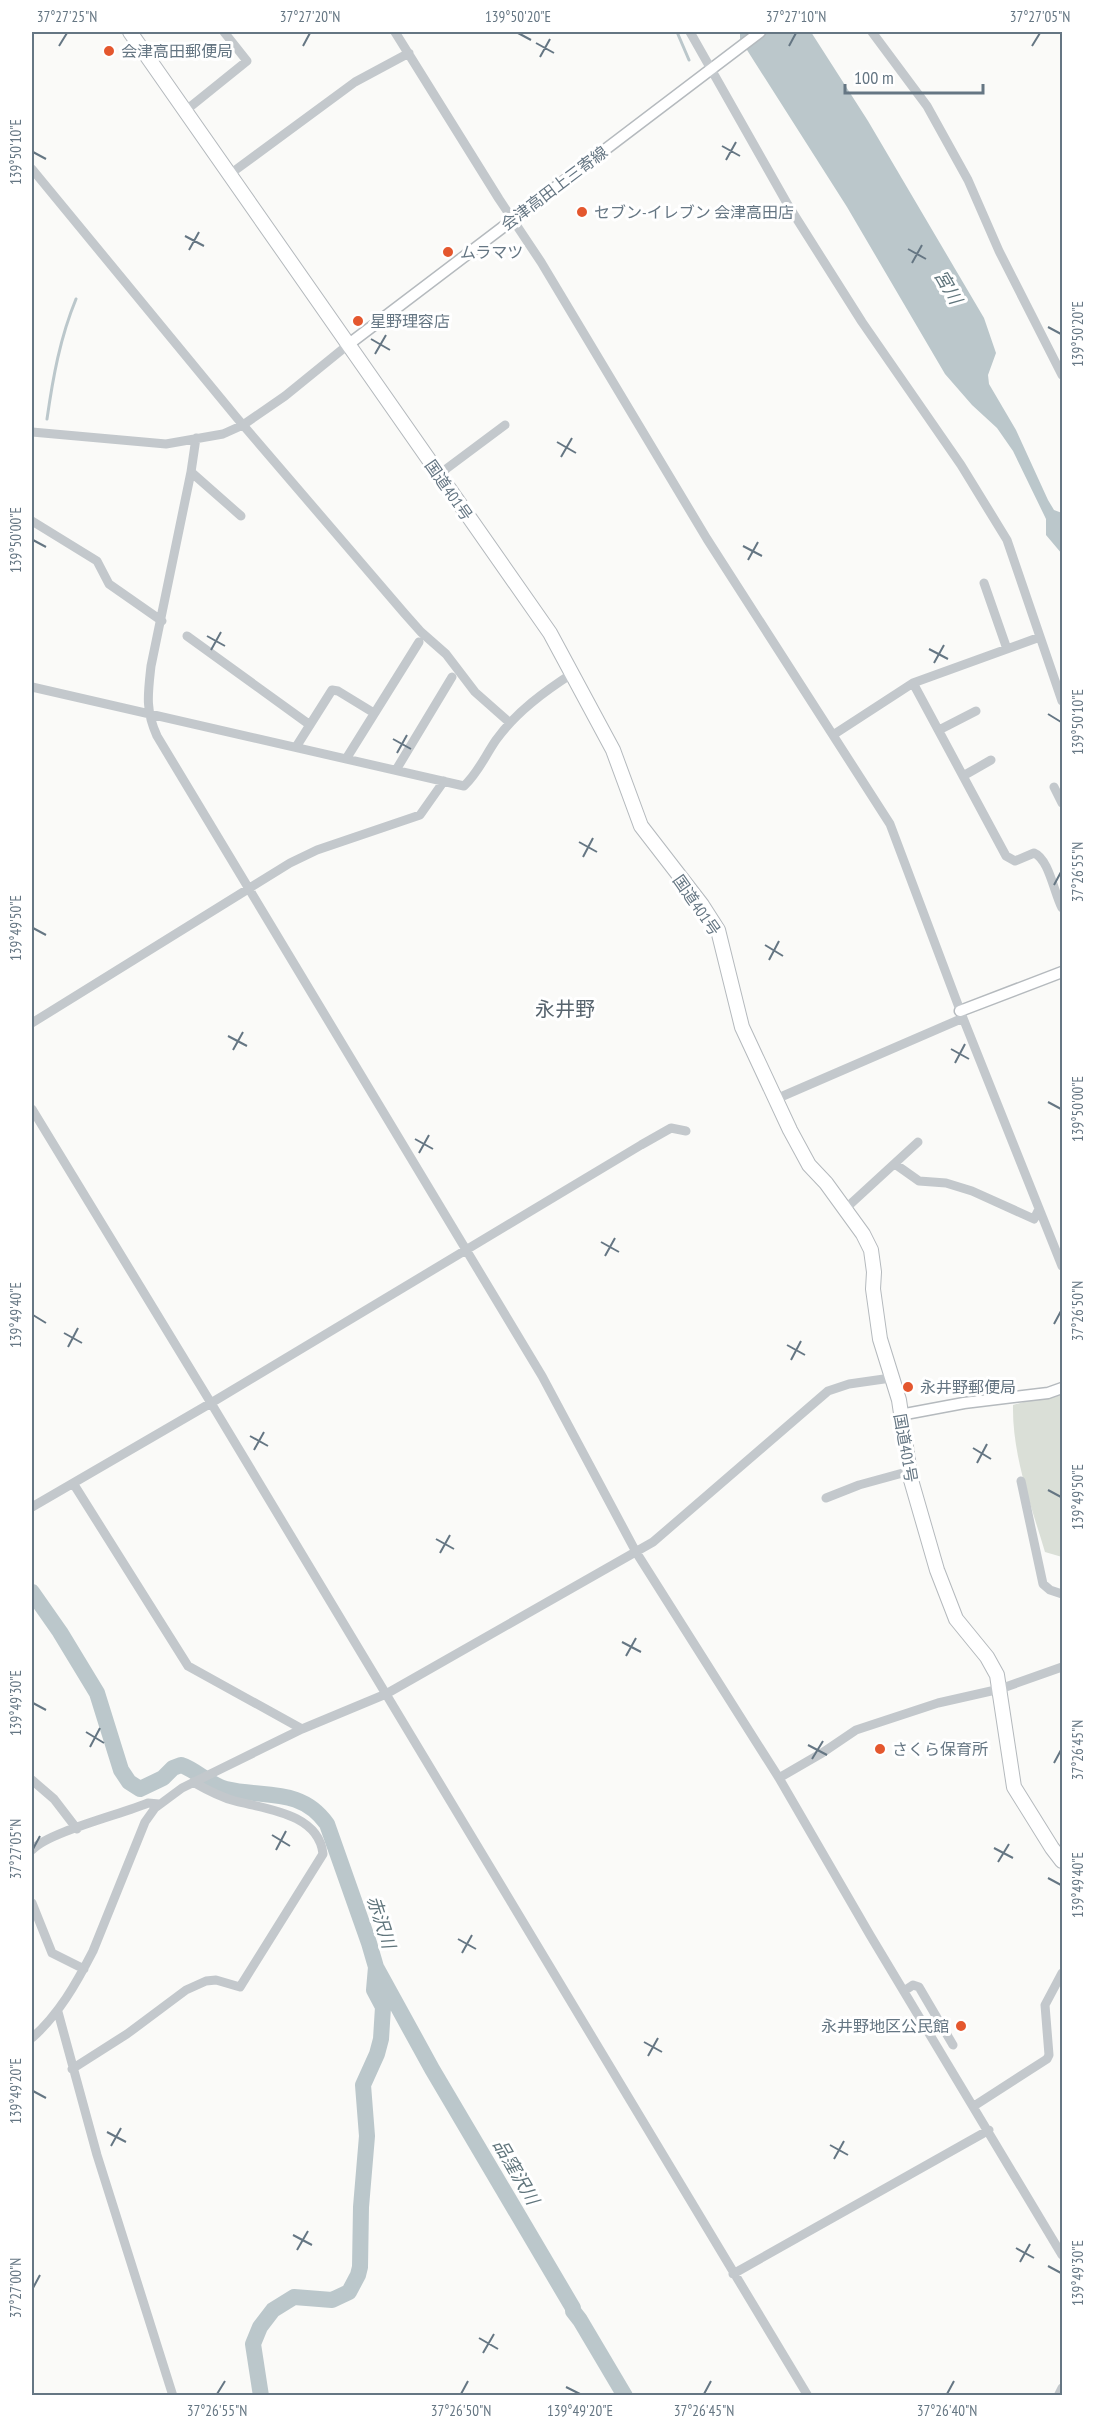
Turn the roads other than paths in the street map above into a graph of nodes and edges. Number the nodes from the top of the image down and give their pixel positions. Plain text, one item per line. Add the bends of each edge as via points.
1 (130, 32) edge
2 (224, 32) edge
3 (396, 32) edge
4 (690, 32) edge
5 (760, 32) edge
6 (872, 32) edge
7 (408, 53) junction
8 (711, 70) junction
9 (185, 111) junction
10 (32, 169) edge
11 (230, 174) junction
12 (512, 219) junction
13 (349, 344) junction
14 (1062, 375) edge
15 (243, 425) junction
16 (505, 425) dead end
17 (32, 432) edge
18 (196, 438) junction
19 (191, 472) junction
20 (438, 475) junction
21 (241, 516) dead end
22 (32, 521) edge
23 (984, 583) dead end
24 (162, 621) junction
25 (187, 636) dead end
26 (1040, 637) junction
27 (419, 642) dead end
28 (1007, 649) junction
29 (573, 673) junction
30 (452, 677) dead end
31 (913, 683) junction
32 (32, 687) edge
33 (1062, 701) edge
34 (976, 711) dead end
35 (148, 713) junction
36 (374, 713) junction
37 (510, 723) junction
38 (310, 725) junction
39 (939, 730) junction
40 (833, 735) junction
41 (296, 747) junction
42 (346, 759) junction
43 (991, 760) dead end
44 (396, 770) junction
45 (963, 776) junction
46 (444, 781) junction
47 (1054, 787) dead end
48 (1062, 803) edge
49 (248, 890) junction
50 (1062, 908) edge
51 (1062, 972) edge
52 (962, 1015) junction
53 (32, 1023) edge
54 (776, 1099) junction
55 (32, 1109) edge
56 (686, 1131) dead end
57 (918, 1142) dead end
58 (895, 1164) junction
59 (846, 1209) junction
60 (1039, 1209) junction
61 (1049, 1233) junction
62 (1062, 1237) edge
63 (465, 1250) junction
64 (1062, 1266) edge
65 (891, 1378) junction
66 (1062, 1388) edge
67 (211, 1403) junction
68 (900, 1415) junction
69 (910, 1471) junction
70 (1021, 1481) dead end
71 (73, 1483) junction
72 (826, 1498) dead end
73 (32, 1507) edge
74 (636, 1552) junction
75 (1062, 1594) edge
76 (1062, 1667) edge
77 (1000, 1689) junction
78 (386, 1694) junction
79 (302, 1729) junction
80 (778, 1778) junction
81 (32, 1780) edge
82 (193, 1782) junction
83 (159, 1804) junction
84 (77, 1829) junction
85 (32, 1850) edge
86 (1062, 1861) edge
87 (32, 1903) edge
88 (84, 1968) junction
89 (1062, 1973) edge
90 (904, 1991) junction
91 (58, 2012) junction
92 (32, 2038) edge
93 (953, 2045) dead end
94 (72, 2069) junction
95 (974, 2106) junction
96 (989, 2130) junction
97 (1062, 2255) edge
98 (733, 2274) junction
99 (1062, 2388) edge
100 (173, 2396) edge
101 (808, 2396) edge
102 (1058, 2396) edge

1 - 9 highway, 国道401号
2 - 9 street via 247,61
3 - 7 street
4 - 8 street
5 - 8 main road, 会津高田上三寄線
6 - 14 street via 927,106 945,138
7 - 11 street via 355,81
7 - 12 street
8 - 12 main road, 会津高田上三寄線
8 - 26 street via 788,205 1007,540
9 - 11 highway, 国道401号
10 - 15 street
11 - 13 highway, 国道401号
12 - 13 main road, 会津高田上三寄線
12 - 40 street
13 - 15 street
13 - 20 highway, 国道401号
15 - 18 street via 223,434
15 - 37 street via 421,632
16 - 20 street
17 - 18 street via 166,444
18 - 19 street
19 - 21 street
19 - 24 street
20 - 29 highway, 国道401号 via 550,633
22 - 24 street via 97,561 108,584
23 - 28 street
24 - 35 street via 151,666
25 - 38 street
26 - 28 street
26 - 33 street
27 - 36 street
28 - 31 street
29 - 37 street via 545,691
29 - 54 highway, 国道401号 via 620,764 641,826 718,930 742,1027
30 - 44 street
31 - 39 street
31 - 40 street
32 - 35 street
34 - 39 street
35 - 41 street
35 - 49 street via 157,736
36 - 38 street via 335,689
36 - 42 street
37 - 46 street via 464,786
38 - 41 street
39 - 45 street
40 - 52 street via 890,824
41 - 42 street
42 - 44 street
43 - 45 street
44 - 46 street
45 - 50 street via 1006,856 1015,861 1034,853 1043,859
46 - 49 street via 420,815 317,850 290,862
47 - 48 street
49 - 53 street
49 - 63 street
51 - 52 main road
52 - 54 street
52 - 60 street
54 - 59 highway, 国道401号 via 809,1165
55 - 67 street
56 - 63 street via 671,1128
57 - 58 street
58 - 59 street
58 - 60 street via 919,1181 946,1183 972,1191 1034,1219
59 - 65 highway, 国道401号 via 871,1250 880,1340
60 - 61 street
61 - 62 street
61 - 64 street
63 - 67 street
63 - 74 street via 542,1376
65 - 68 highway, 国道401号
65 - 74 street via 828,1391
66 - 68 main road via 1048,1394
67 - 71 street
67 - 78 street
68 - 69 highway, 国道401号
69 - 72 street
69 - 77 highway, 国道401号 via 947,1598 961,1627 994,1669
70 - 75 street via 1043,1584
71 - 73 street
71 - 79 street via 188,1666
74 - 78 street
74 - 80 street
76 - 77 street
77 - 80 street via 938,1703 856,1730
77 - 86 highway, 国道401号 via 1014,1787
78 - 79 street
78 - 98 street
79 - 82 street
80 - 90 street
81 - 84 street via 54,1799
82 - 83 street
82 - 94 street via 214,1794 277,1810 308,1827 322,1842 323,1854 240,1987 216,1980 186,1990
83 - 84 street via 148,1803
83 - 88 street via 145,1822
84 - 85 street via 38,1843
87 - 88 street via 52,1953
88 - 91 street
89 - 95 street via 1045,2005 1047,2059
90 - 93 street via 913,1985 919,1987
90 - 95 street
91 - 92 street
91 - 94 street
94 - 100 street
95 - 96 street
96 - 97 street
96 - 98 street
98 - 101 street
99 - 102 street

